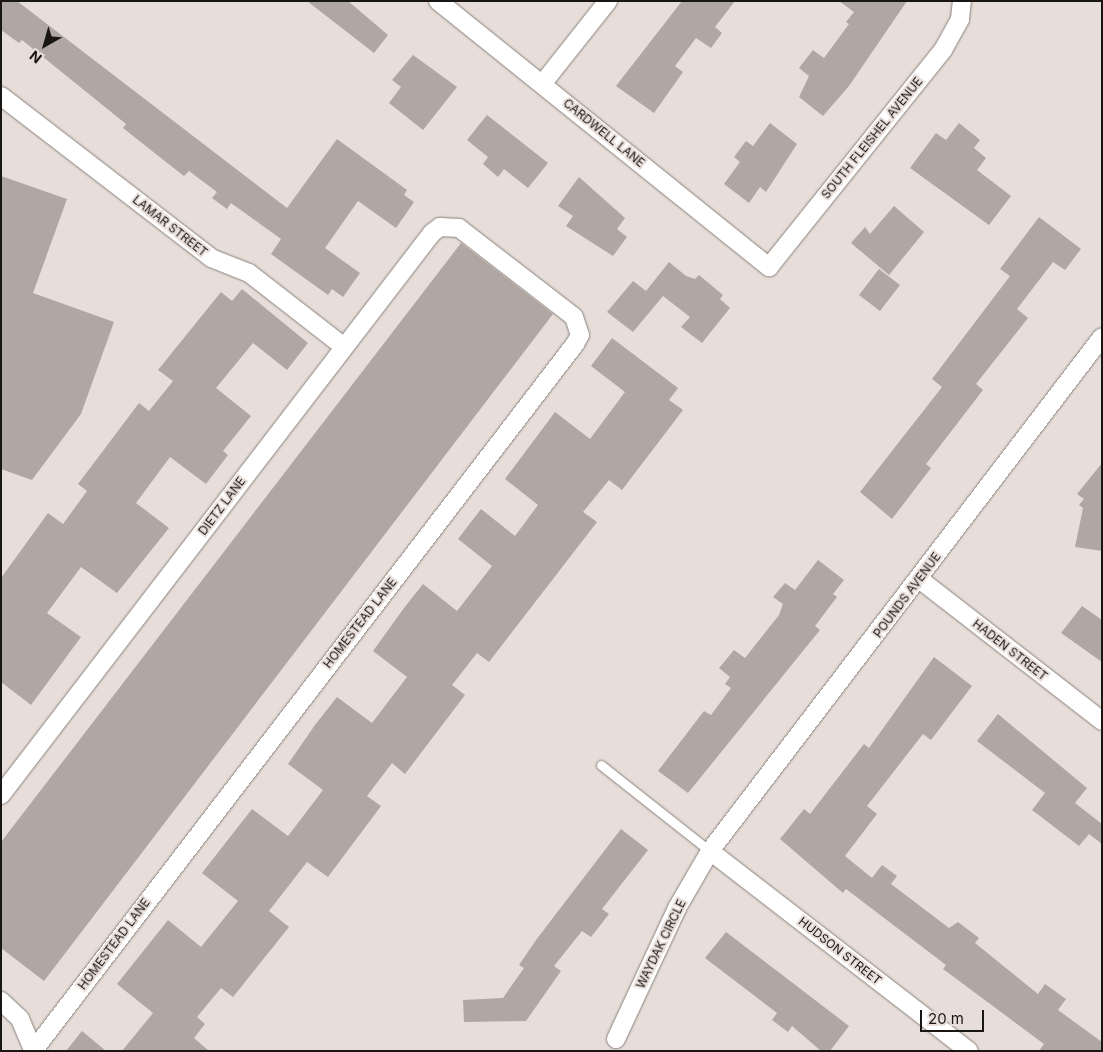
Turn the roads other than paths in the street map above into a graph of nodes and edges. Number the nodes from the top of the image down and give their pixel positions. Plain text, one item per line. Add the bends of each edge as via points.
1 (438, 1) edge
2 (608, 1) edge
3 (963, 3) edge
4 (543, 83) junction
5 (1, 96) edge
6 (448, 226) joint
7 (769, 267) joint
8 (1102, 337) edge
9 (344, 346) junction
10 (919, 579) junction
11 (1102, 721) edge
12 (601, 765) dead end
13 (1, 795) edge
14 (710, 851) junction
15 (1, 1001) edge
16 (616, 1039) dead end
17 (33, 1050) edge
18 (969, 1051) edge

1 - 4 street, CARDWELL LANE
2 - 4 street
3 - 7 street, SOUTH FLEISHEL AVENUE via 960,19 943,50
4 - 7 street, CARDWELL LANE
5 - 9 street, LAMAR STREET via 211,258 249,273
6 - 9 street, DIETZ LANE via 432,233
6 - 17 street, HOMESTEAD LANE via 468,234 574,317 580,335
8 - 10 street, POUNDS AVENUE
9 - 13 street, DIETZ LANE
10 - 11 street, HADEN STREET
10 - 14 street, POUNDS AVENUE
12 - 14 lane
14 - 16 street, WAYDAK CIRCLE via 677,908
14 - 18 street, HUDSON STREET
15 - 17 street via 20,1019

